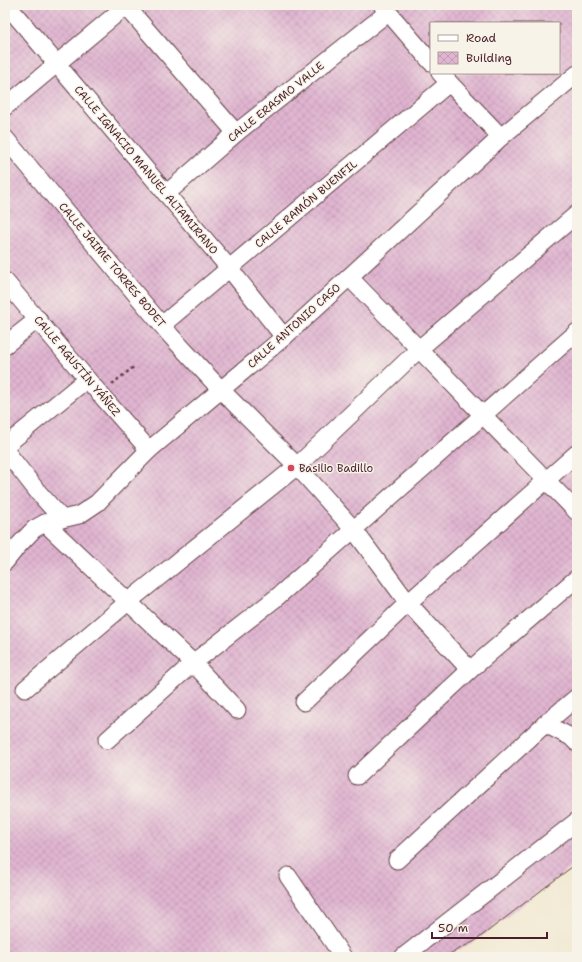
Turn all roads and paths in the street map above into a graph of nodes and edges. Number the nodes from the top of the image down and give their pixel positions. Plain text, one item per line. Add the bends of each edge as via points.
1 (7, 5) edge
2 (126, 6) edge
3 (384, 9) edge
4 (430, 61) edge
5 (56, 65) junction
6 (577, 74) edge
7 (445, 78) edge
8 (5, 107) edge
9 (236, 133) junction
10 (501, 137) junction
11 (5, 138) edge
12 (166, 194) junction
13 (577, 214) edge
14 (229, 268) junction
15 (349, 277) junction
16 (5, 281) edge
17 (38, 319) junction
18 (162, 325) junction
19 (577, 332) edge
20 (284, 337) junction
21 (5, 345) edge
22 (419, 349) junction
23 (135, 366) dead end
24 (86, 379) junction
25 (221, 390) junction
26 (100, 394) junction
27 (483, 416) junction
28 (5, 446) edge
29 (5, 450) edge
30 (149, 450) junction
31 (577, 453) edge
32 (297, 466) junction
33 (546, 480) junction
34 (577, 512) edge
35 (62, 519) junction
36 (45, 523) junction
37 (354, 530) junction
38 (5, 562) edge
39 (577, 578) edge
40 (129, 601) junction
41 (408, 603) junction
42 (193, 663) junction
43 (470, 670) junction
44 (25, 689) dead end
45 (577, 697) edge
46 (304, 702) dead end
47 (237, 710) dead end
48 (545, 724) junction
49 (107, 740) dead end
50 (577, 742) edge
51 (357, 776) dead end
52 (577, 821) edge
53 (397, 860) dead end
54 (288, 876) dead end
55 (344, 957) edge
56 (403, 957) edge

1 - 5 street, CALLE IGNACIO MANUEL ALTAMIRANO
2 - 5 street
2 - 9 street
3 - 4 street
3 - 9 street, CALLE ERASMO VALLE
5 - 8 street
5 - 12 street, CALLE IGNACIO MANUEL ALTAMIRANO
6 - 10 street, CALLE ANTONIO CASO
7 - 10 street
7 - 14 street, CALLE RAMÓN BUENFIL
9 - 12 street, CALLE ERASMO VALLE
10 - 15 street, CALLE ANTONIO CASO
11 - 18 street, CALLE JAIME TORRES BODET
12 - 14 street, CALLE IGNACIO MANUEL ALTAMIRANO
13 - 22 street
14 - 18 street, CALLE RAMÓN BUENFIL
14 - 20 street, CALLE IGNACIO MANUEL ALTAMIRANO
15 - 20 street, CALLE ANTONIO CASO
15 - 22 street
16 - 17 street, CALLE AGUSTÍN YÁÑEZ
17 - 21 street
17 - 24 street, CALLE AGUSTÍN YÁÑEZ
18 - 25 street, CALLE JAIME TORRES BODET
19 - 27 street
20 - 25 street, CALLE ANTONIO CASO
22 - 27 street
22 - 32 street
23 - 26 path
24 - 26 street, CALLE AGUSTÍN YÁÑEZ
24 - 28 street
25 - 30 street, CALLE ANTONIO CASO
25 - 32 street, CALLE JAIME TORRES BODET
26 - 30 street, CALLE AGUSTÍN YÁÑEZ
27 - 33 street
27 - 37 street
29 - 35 street
30 - 35 street, CALLE ANTONIO CASO via 97,502 79,515
31 - 33 street
32 - 37 street, CALLE JAIME TORRES BODET
32 - 40 street
33 - 34 street
33 - 41 street
35 - 36 street, CALLE ANTONIO CASO
36 - 38 street, CALLE ANTONIO CASO via 34,529
36 - 40 street
37 - 41 street, CALLE JAIME TORRES BODET
37 - 42 street via 276,598
39 - 43 street
40 - 42 street
40 - 44 street
41 - 43 street, CALLE JAIME TORRES BODET
41 - 46 street
42 - 47 street
42 - 49 street
43 - 51 street
45 - 48 street
48 - 50 street
48 - 53 street
52 - 56 street
54 - 55 street

